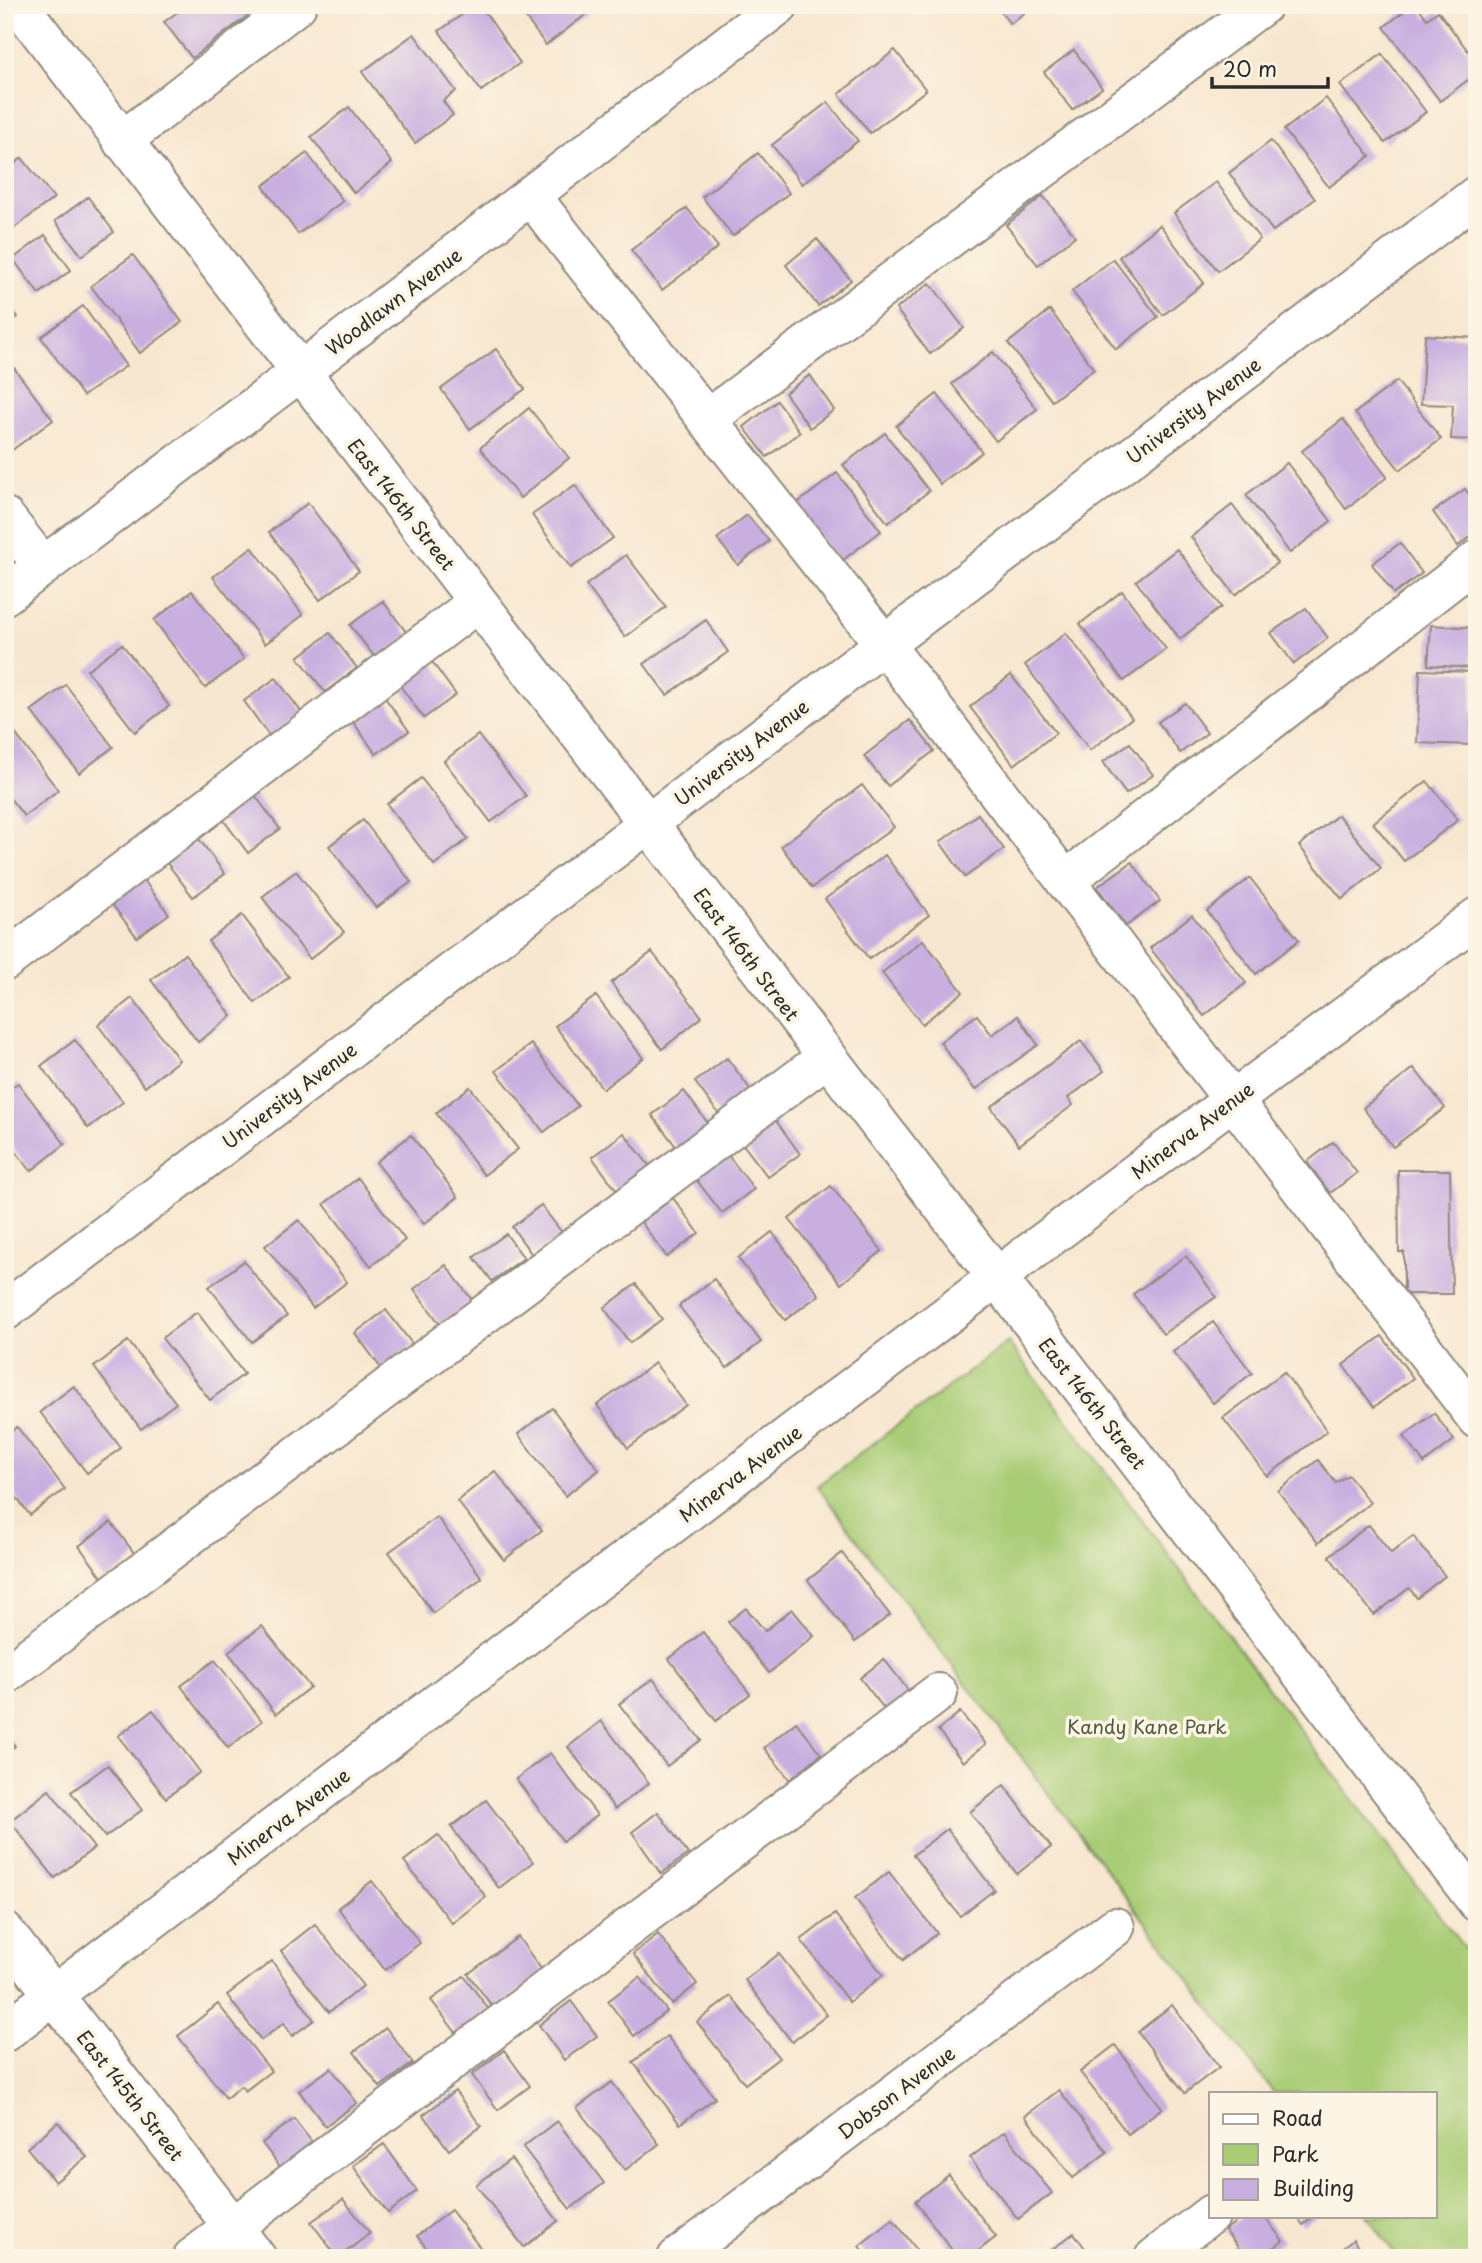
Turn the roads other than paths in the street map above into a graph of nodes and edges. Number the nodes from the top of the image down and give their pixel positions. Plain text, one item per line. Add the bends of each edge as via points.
1 (19, 5) edge
2 (297, 5) edge
3 (779, 5) edge
4 (1263, 5) edge
5 (122, 141) junction
6 (1477, 195) edge
7 (531, 196) junction
8 (300, 372) junction
9 (707, 419) junction
10 (5, 517) edge
11 (1477, 560) edge
12 (43, 566) junction
13 (5, 595) edge
14 (477, 603) junction
15 (884, 643) junction
16 (648, 823) junction
17 (1065, 880) junction
18 (1477, 917) edge
19 (5, 961) edge
20 (827, 1057) junction
21 (1233, 1100) junction
22 (997, 1277) junction
23 (5, 1311) edge
24 (1477, 1419) edge
25 (5, 1675) edge
26 (938, 1693) dead end
27 (1477, 1902) edge
28 (1115, 1927) dead end
29 (5, 1932) edge
30 (54, 1995) junction
31 (5, 2032) edge
32 (1209, 2216) edge
33 (233, 2227) junction
34 (192, 2258) edge
35 (257, 2258) edge
36 (677, 2258) edge
37 (1154, 2258) edge

1 - 5 street, East 146th Street
2 - 5 street
3 - 7 street, Woodlawn Avenue
4 - 9 street
5 - 8 street, East 146th Street
6 - 15 street, University Avenue
7 - 8 street, Woodlawn Avenue
7 - 9 street
8 - 12 street, Woodlawn Avenue
8 - 14 street, East 146th Street
9 - 15 street
10 - 12 street
11 - 17 street
12 - 13 street, Woodlawn Avenue
14 - 16 street, East 146th Street
14 - 19 street
15 - 16 street, University Avenue
15 - 17 street
16 - 20 street, East 146th Street
16 - 23 street, University Avenue
17 - 21 street
18 - 21 street, Minerva Avenue
20 - 22 street, East 146th Street
20 - 25 street
21 - 22 street, Minerva Avenue
21 - 24 street
22 - 27 street, East 146th Street
22 - 30 street, Minerva Avenue
26 - 33 street
28 - 36 street, Dobson Avenue
29 - 30 street, East 145th Street
30 - 31 street, Minerva Avenue
30 - 33 street, East 145th Street
32 - 37 street
33 - 34 street
33 - 35 street, East 145th Street

